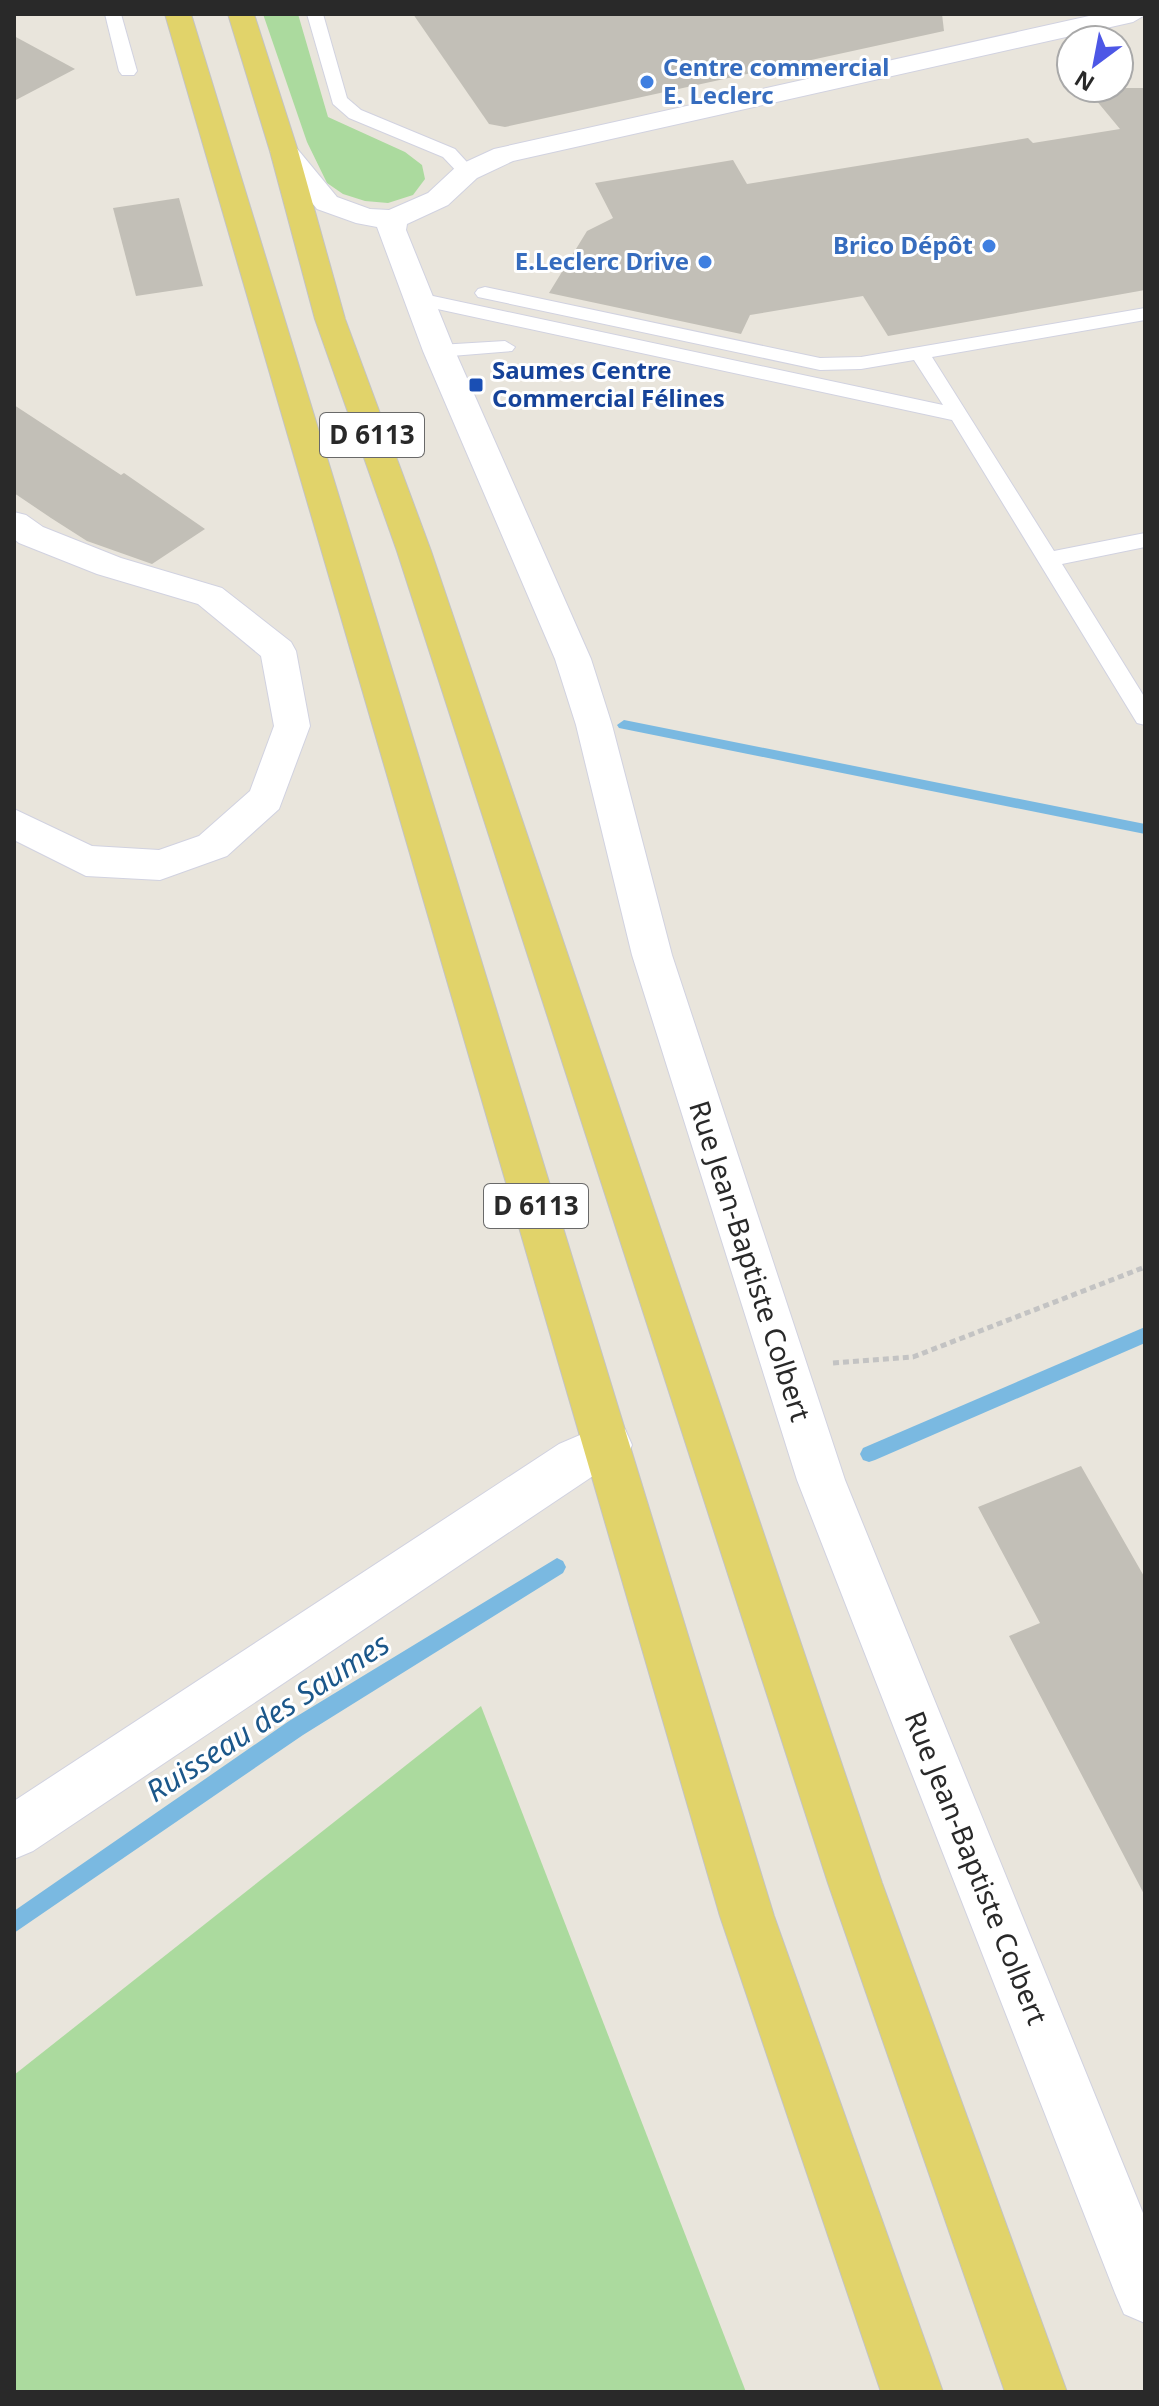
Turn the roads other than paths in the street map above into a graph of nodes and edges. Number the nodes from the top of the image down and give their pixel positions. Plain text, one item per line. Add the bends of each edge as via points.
1 (113, 14) edge
2 (178, 14) edge
3 (241, 14) edge
4 (315, 14) edge
5 (1133, 14) edge
6 (128, 71) dead end
7 (284, 151) junction
8 (467, 172) junction
9 (393, 219) junction
10 (414, 288) junction
11 (1145, 314) edge
12 (505, 347) dead end
13 (439, 351) junction
14 (919, 352) junction
15 (959, 415) junction
16 (14, 523) edge
17 (1145, 540) edge
18 (1047, 560) junction
19 (1145, 717) edge
20 (14, 823) edge
21 (608, 1445) junction
22 (14, 1832) edge
23 (1145, 2293) edge
24 (912, 2392) edge
25 (1036, 2392) edge

1 - 6 lane
2 - 21 main road, D 6113
3 - 7 main road, D 6113
4 - 8 lane via 339,100 355,114 449,153
5 - 8 street via 504,155
7 - 9 street via 327,203 366,217
7 - 25 main road, D 6113 via 330,319 414,551 855,1883
8 - 9 street via 438,199
9 - 10 street, Rue Jean-Baptiste Colbert via 391,230
10 - 13 street, Rue Jean-Baptiste Colbert
10 - 14 lane via 820,364
10 - 15 lane
11 - 14 lane
12 - 13 lane
13 - 23 street, Rue Jean-Baptiste Colbert via 573,659 652,955 821,1480
14 - 15 lane
15 - 18 lane
16 - 20 street via 109,566 210,596 278,651 292,726 266,799 213,846 160,865 86,861
17 - 18 lane
18 - 19 lane
21 - 22 street via 563,1468
21 - 24 main road, D 6113 via 747,1916

